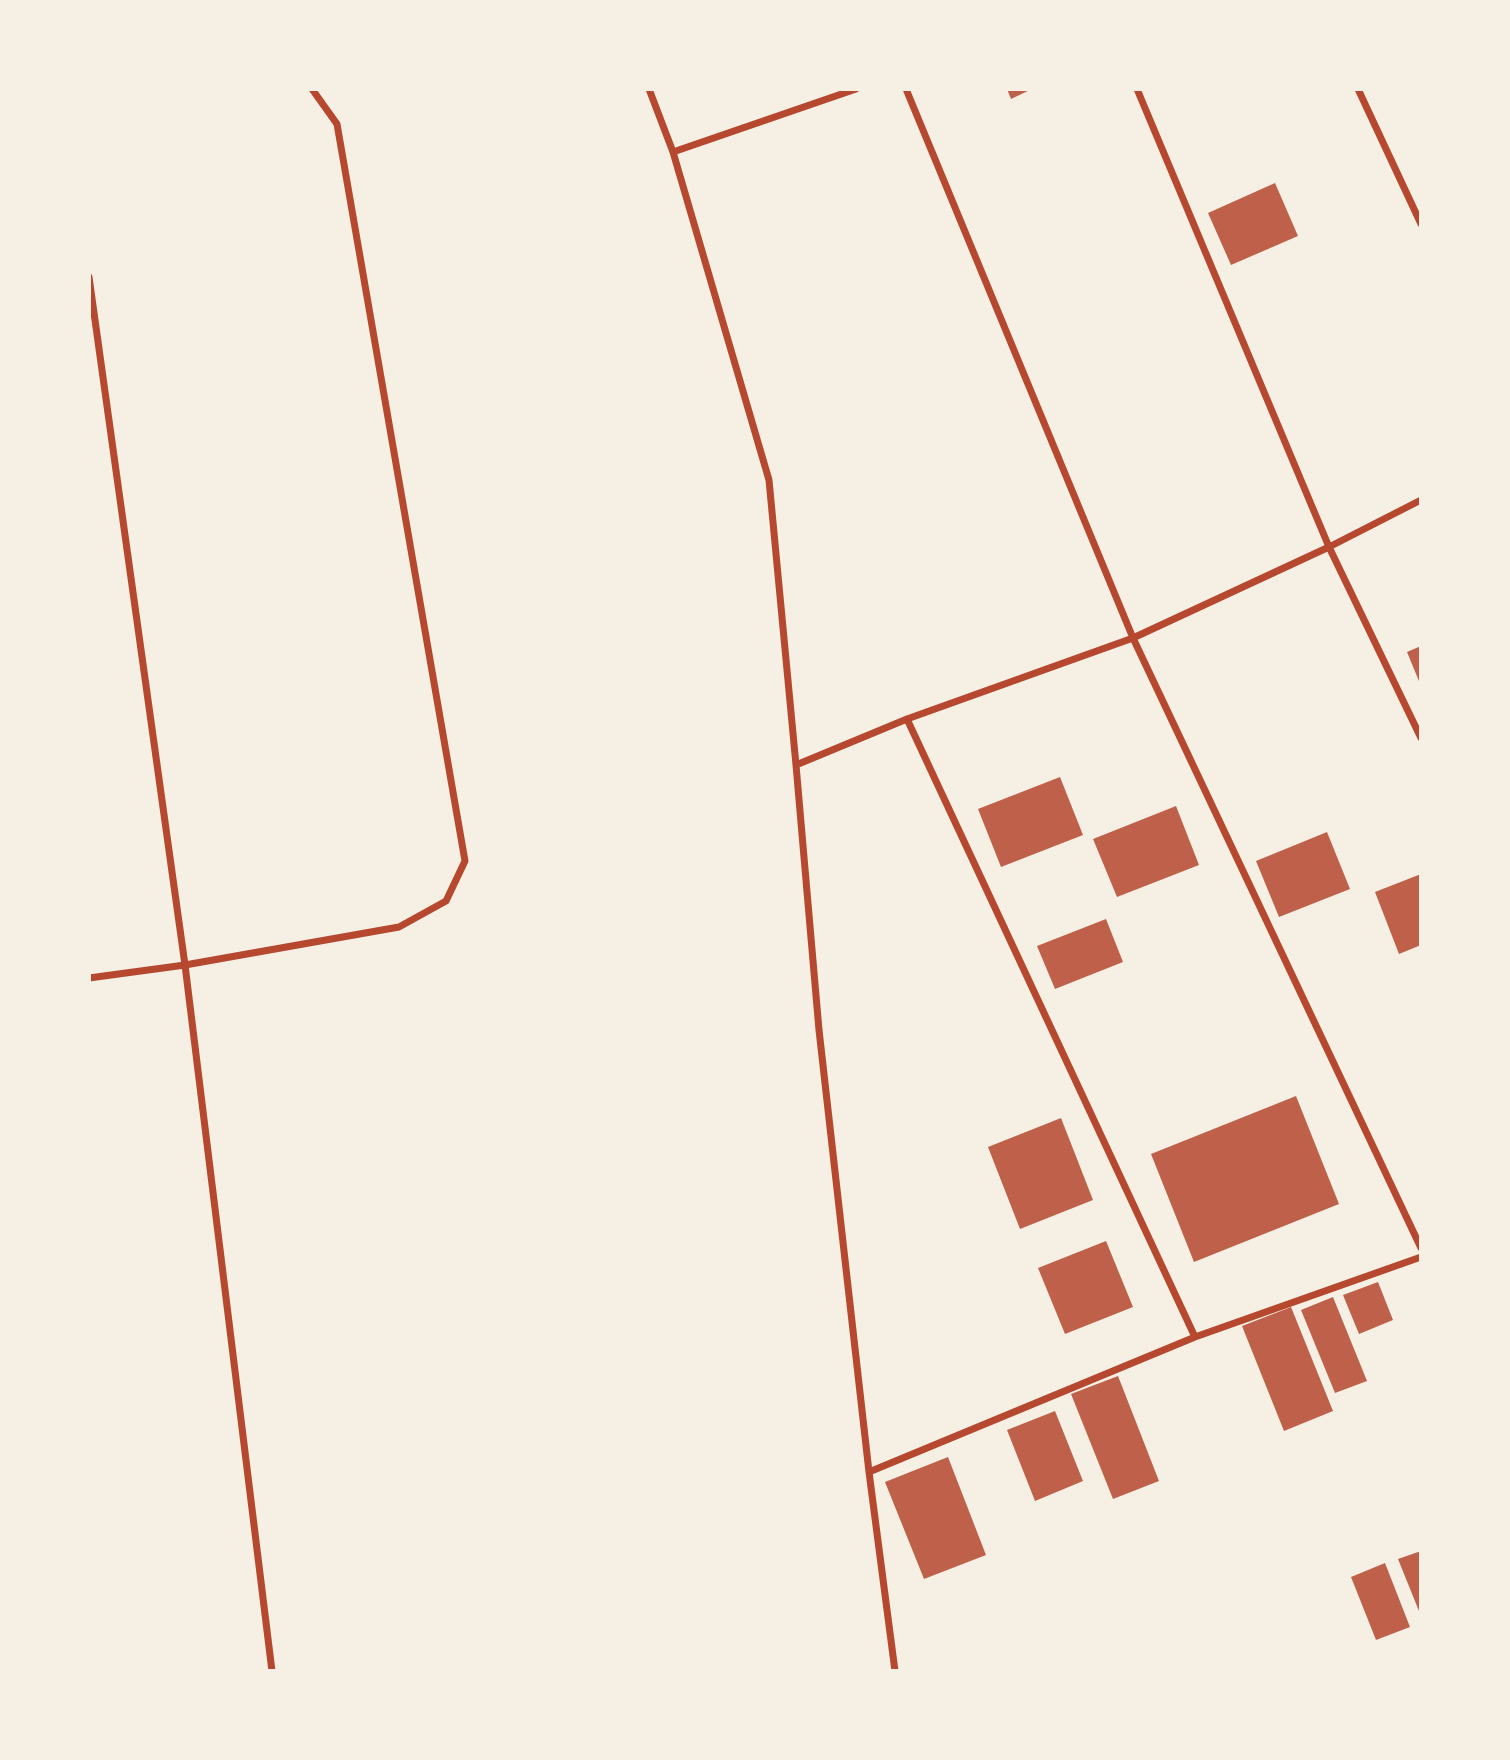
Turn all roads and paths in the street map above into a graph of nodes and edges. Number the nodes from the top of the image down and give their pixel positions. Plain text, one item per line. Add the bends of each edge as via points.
1 (312, 89) edge
2 (649, 89) edge
3 (856, 89) edge
4 (906, 89) edge
5 (1137, 89) edge
6 (1358, 89) edge
7 (673, 152) junction
8 (1421, 224) edge
9 (89, 277) edge
10 (1421, 500) edge
11 (1329, 547) junction
12 (1133, 638) junction
13 (907, 719) junction
14 (1421, 738) edge
15 (796, 765) junction
16 (185, 965) junction
17 (89, 978) edge
18 (1421, 1248) edge
19 (1421, 1257) edge
20 (1195, 1337) junction
21 (869, 1472) junction
22 (272, 1671) edge
23 (895, 1671) edge

1 - 16 street via 337,124 465,861 446,901 399,927
2 - 7 street
3 - 7 street
4 - 12 street
5 - 11 street
6 - 8 street
7 - 15 street via 769,480
9 - 16 street
10 - 11 street
11 - 12 street
11 - 14 street
12 - 13 street
12 - 18 street
13 - 15 street
13 - 20 street
15 - 21 street via 818,1030
16 - 17 street
16 - 22 street
19 - 20 street
20 - 21 street
21 - 23 street

